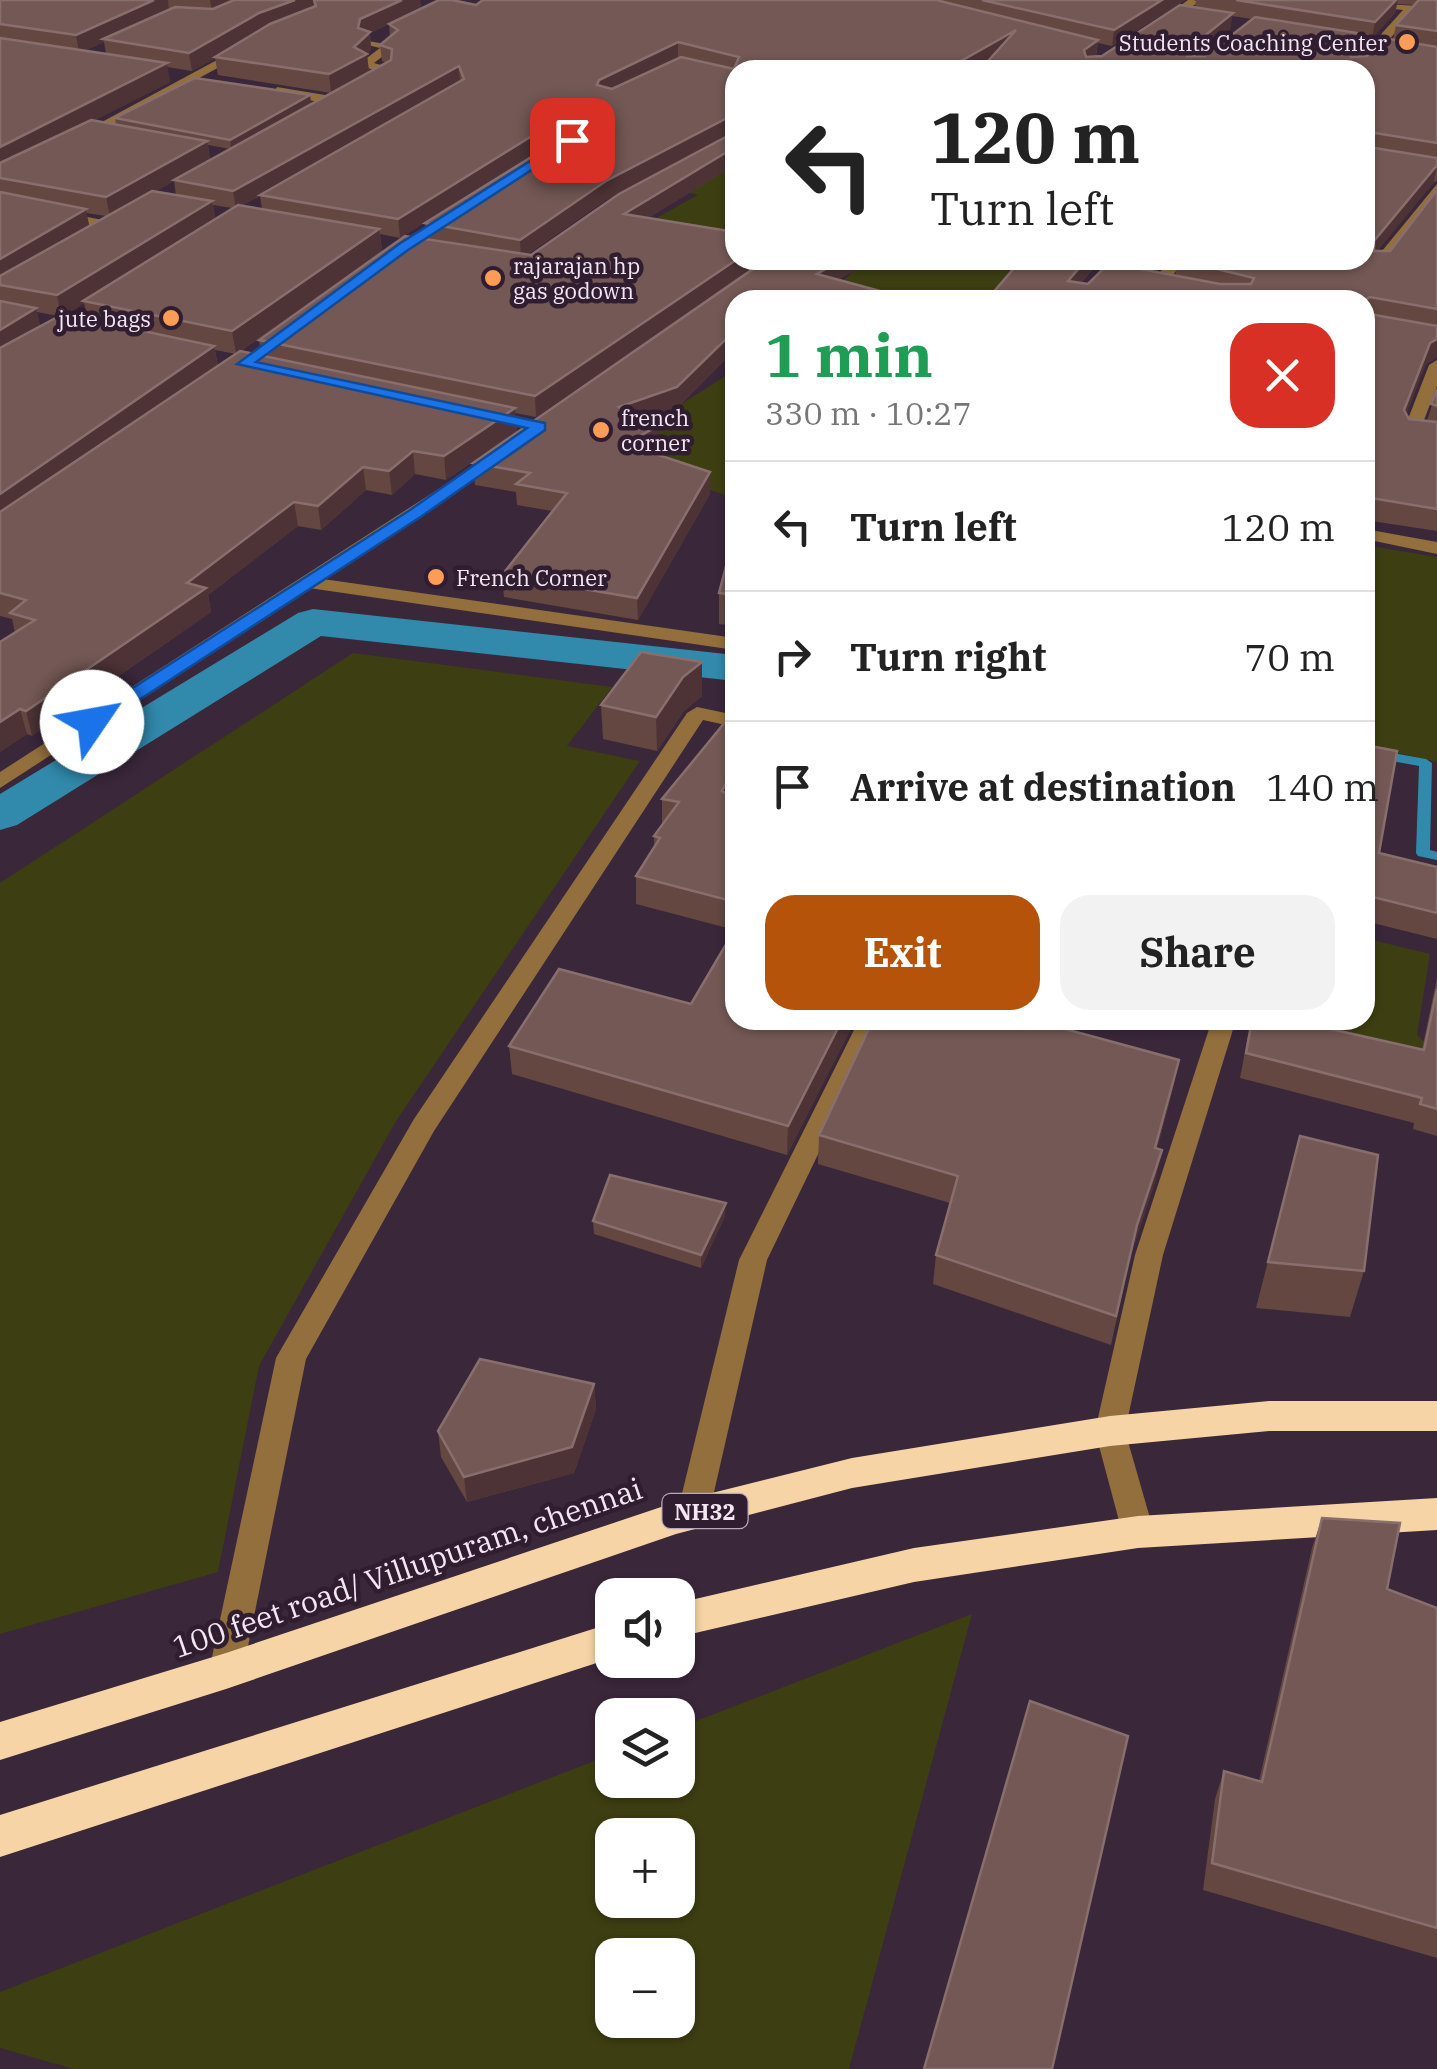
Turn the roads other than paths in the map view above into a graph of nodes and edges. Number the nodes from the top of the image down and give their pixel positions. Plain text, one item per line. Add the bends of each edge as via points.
1 (1195, 0) edge
2 (1320, 0) edge
3 (1412, 9) junction
4 (1437, 10) edge
5 (1177, 14) junction
6 (1194, 17) edge
7 (384, 34) edge
8 (1146, 34) edge
9 (1322, 37) edge
10 (253, 45) edge
11 (1377, 45) junction
12 (1437, 56) edge
13 (1363, 60) edge
14 (158, 72) edge
15 (196, 78) junction
16 (214, 81) edge
17 (266, 90) edge
18 (337, 101) junction
19 (320, 110) edge
20 (93, 131) junction
21 (110, 134) edge
22 (62, 146) edge
23 (1437, 188) edge
24 (0, 204) edge
25 (97, 236) edge
26 (1378, 265) edge
27 (1174, 270) edge
28 (1139, 280) edge
29 (1437, 365) edge
30 (1437, 436) edge
31 (524, 438) edge
32 (1375, 536) edge
33 (1437, 548) edge
34 (308, 582) junction
35 (725, 643) edge
36 (725, 719) edge
37 (0, 782) edge
38 (866, 1030) edge
39 (1221, 1030) edge
40 (1437, 1416) edge
41 (1110, 1431) junction
42 (693, 1514) junction
43 (1437, 1514) edge
44 (1138, 1532) junction
45 (695, 1616) edge
46 (595, 1646) edge
47 (226, 1671) junction
48 (0, 1741) edge
49 (0, 1836) edge

1 - 5 street
2 - 3 street
3 - 4 street
3 - 11 street
5 - 6 street
5 - 8 street
7 - 18 street via 367,42 390,46 366,64 387,71
9 - 11 street
10 - 15 street
11 - 12 street
11 - 13 street
14 - 15 street
15 - 16 street
15 - 20 street
17 - 18 street
18 - 19 street
20 - 21 street
20 - 22 street
23 - 26 street
24 - 25 street via 120,222
27 - 28 street via 1166,285
29 - 30 street via 1411,432
31 - 34 street
32 - 33 street
34 - 35 street
34 - 37 street
36 - 47 street via 697,714 424,1126 291,1358
38 - 42 street via 753,1260
39 - 41 street via 1149,1255
40 - 41 highway, 100 feet road/ Villupuram, chennai / NH32 via 1269,1416
41 - 42 highway, 100 feet road/ Villupuram, chennai / NH32 via 852,1472
41 - 44 street
42 - 47 highway, 100 feet road/ Villupuram, chennai / NH32
43 - 44 highway
44 - 45 highway via 914,1565
46 - 49 highway
47 - 48 highway, 100 feet road/ Villupuram, chennai / NH32

